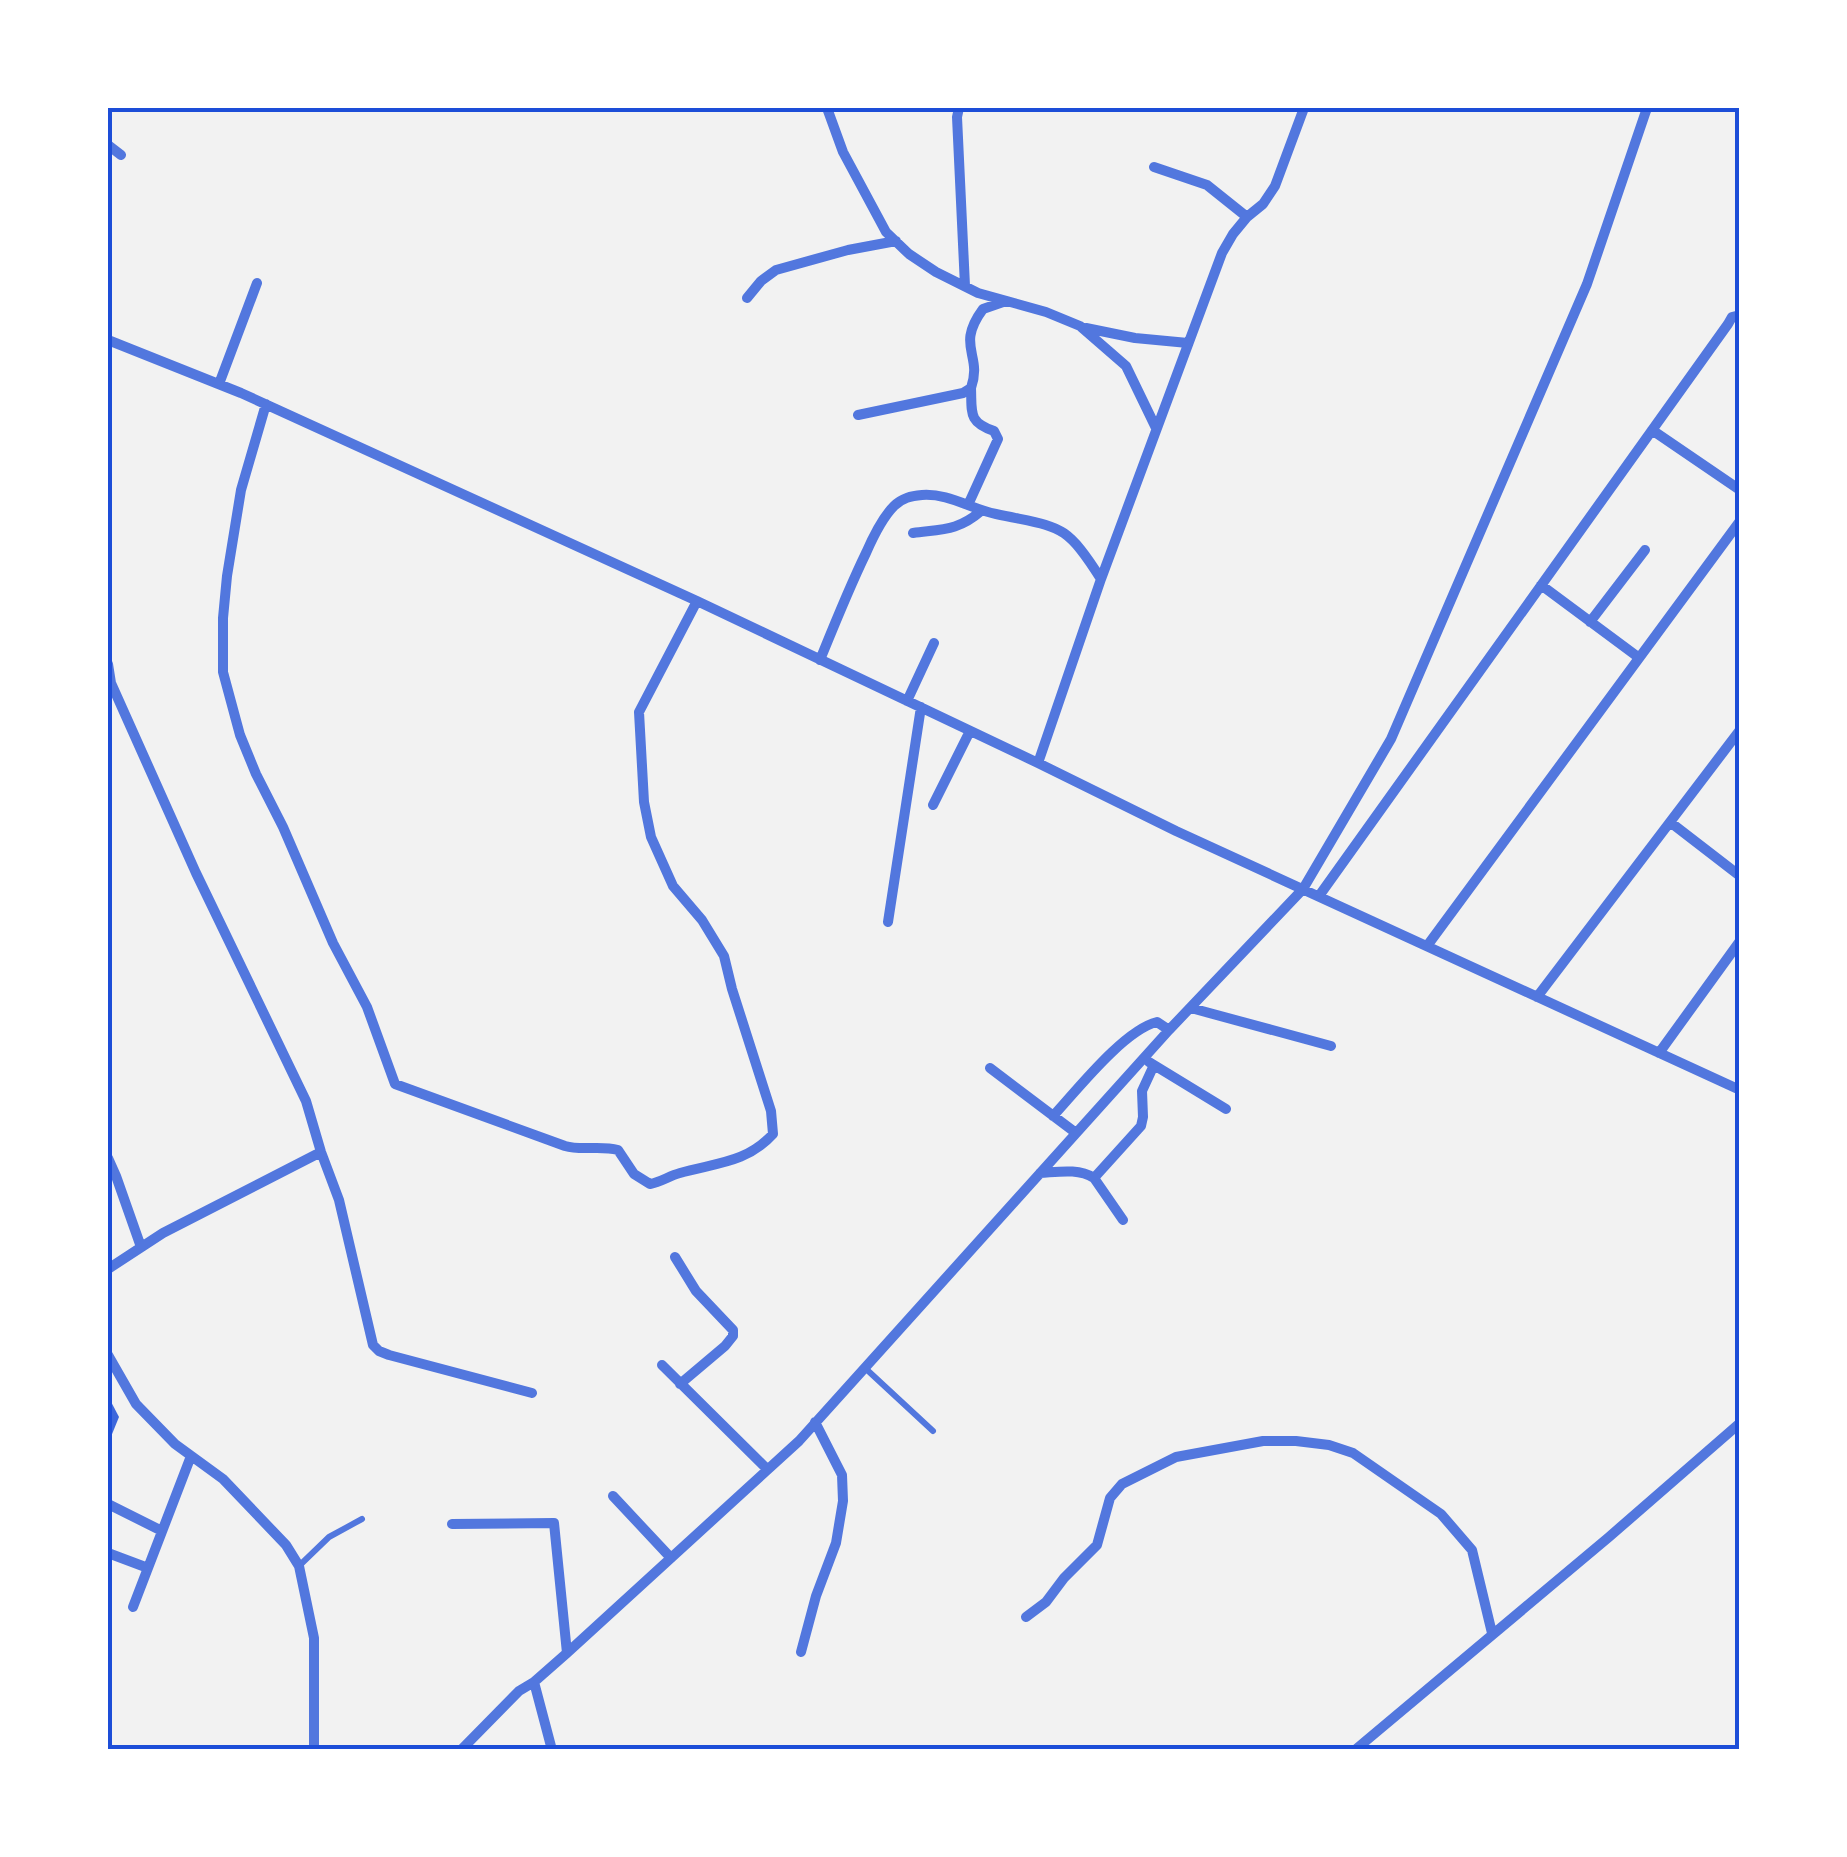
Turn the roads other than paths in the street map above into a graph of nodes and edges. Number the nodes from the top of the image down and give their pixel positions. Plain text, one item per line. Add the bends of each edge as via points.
1 (828, 108) edge
2 (959, 108) edge
3 (1304, 108) edge
4 (1647, 108) edge
5 (108, 145) edge
6 (122, 155) dead end
7 (1154, 167) dead end
8 (1247, 217) junction
9 (896, 241) junction
10 (256, 283) dead end
11 (964, 286) junction
12 (747, 298) dead end
13 (1006, 301) junction
14 (1740, 314) edge
15 (1080, 326) junction
16 (108, 340) edge
17 (1188, 344) junction
18 (219, 384) junction
19 (971, 388) junction
20 (266, 404) junction
21 (858, 415) dead end
22 (1156, 428) junction
23 (1652, 430) junction
24 (1740, 490) edge
25 (968, 506) junction
26 (981, 510) junction
27 (1740, 521) edge
28 (913, 533) dead end
29 (1645, 550) dead end
30 (1102, 579) junction
31 (1542, 585) junction
32 (697, 600) junction
33 (1590, 622) junction
34 (934, 642) dead end
35 (1638, 657) junction
36 (820, 660) junction
37 (108, 664) edge
38 (908, 701) junction
39 (921, 708) junction
40 (1740, 730) edge
41 (970, 731) junction
42 (1038, 762) junction
43 (933, 805) dead end
44 (1670, 822) junction
45 (1740, 876) edge
46 (1303, 888) junction
47 (1320, 896) junction
48 (888, 922) dead end
49 (1740, 941) edge
50 (1427, 946) junction
51 (1537, 997) junction
52 (1191, 1008) junction
53 (1169, 1030) junction
54 (1331, 1046) dead end
55 (1659, 1054) junction
56 (1149, 1062) junction
57 (990, 1068) dead end
58 (1740, 1090) edge
59 (1226, 1108) dead end
60 (1053, 1116) junction
61 (1076, 1133) junction
62 (321, 1152) junction
63 (108, 1158) edge
64 (1040, 1173) junction
65 (1094, 1178) junction
66 (1124, 1220) dead end
67 (142, 1246) junction
68 (675, 1257) dead end
69 (108, 1269) edge
70 (108, 1355) edge
71 (662, 1365) dead end
72 (864, 1368) junction
73 (680, 1384) junction
74 (532, 1393) dead end
75 (815, 1422) junction
76 (1740, 1423) edge
77 (933, 1431) dead end
78 (191, 1456) junction
79 (767, 1469) junction
80 (613, 1496) dead end
81 (108, 1504) edge
82 (362, 1519) dead end
83 (452, 1524) dead end
84 (162, 1530) junction
85 (108, 1553) edge
86 (671, 1558) junction
87 (299, 1566) junction
88 (148, 1568) junction
89 (133, 1607) dead end
90 (1026, 1618) dead end
91 (1492, 1634) junction
92 (801, 1652) dead end
93 (567, 1653) junction
94 (527, 1686) junction
95 (314, 1750) edge
96 (462, 1750) edge
97 (552, 1750) edge
98 (1355, 1750) edge

1 - 9 street via 842,152
2 - 11 street
3 - 8 street via 1276,186
4 - 46 street via 1587,284 1398,721
5 - 6 street
7 - 8 street via 1207,186
8 - 17 street via 1222,253
9 - 11 street
9 - 12 street via 776,270
10 - 18 street
11 - 13 street
13 - 15 street
13 - 19 street via 982,308 970,330
14 - 23 street
15 - 17 street
15 - 22 street via 1126,366
16 - 18 street
17 - 22 street
18 - 20 street
19 - 21 street
19 - 25 street via 974,420 998,440
20 - 32 street
20 - 32 street via 226,576 223,672 256,774 368,1007 395,1084 583,1149 618,1150 650,1184 738,1160 773,1134 724,956 672,886 644,802 639,712
22 - 30 street
23 - 24 street
23 - 31 street
25 - 26 street
25 - 36 street via 927,494 894,506
26 - 28 street via 954,528
26 - 30 street via 1067,532
27 - 35 street
29 - 33 street
30 - 42 street
31 - 33 street
31 - 47 street
32 - 36 street
33 - 35 street
34 - 38 street
35 - 50 street
36 - 38 street
37 - 62 street via 196,873 306,1101
38 - 39 street
39 - 41 street
39 - 48 street
40 - 44 street
41 - 42 street
41 - 43 street
42 - 46 street
44 - 45 street
44 - 51 street
46 - 47 street
46 - 52 street
47 - 50 street
49 - 55 street
50 - 51 street
51 - 55 street
52 - 53 street
52 - 54 street
53 - 56 street
53 - 60 street via 1156,1022 1140,1028
55 - 58 street
56 - 59 street
56 - 61 street
56 - 65 street via 1141,1126
57 - 60 street
60 - 61 street
61 - 64 street
62 - 67 street
62 - 74 street via 379,1351
63 - 67 street
64 - 65 street via 1080,1171
64 - 72 street
65 - 66 street
67 - 69 street
68 - 73 street via 733,1330 725,1346
70 - 78 street via 136,1404
71 - 73 street
72 - 75 street
72 - 77 lane
73 - 79 street
75 - 79 street
75 - 92 street via 842,1476 843,1501
76 - 91 street
78 - 84 street
78 - 87 street via 267,1524
79 - 86 street
80 - 86 street
81 - 84 street
82 - 87 lane via 329,1536
83 - 93 street via 554,1523
84 - 88 street
85 - 88 street
86 - 93 street
87 - 95 street via 314,1638
88 - 89 street
90 - 91 street via 1097,1544 1110,1498 1122,1484 1176,1457 1296,1441 1353,1452 1440,1514 1472,1550
91 - 98 street
93 - 94 street
94 - 96 street
94 - 97 street

